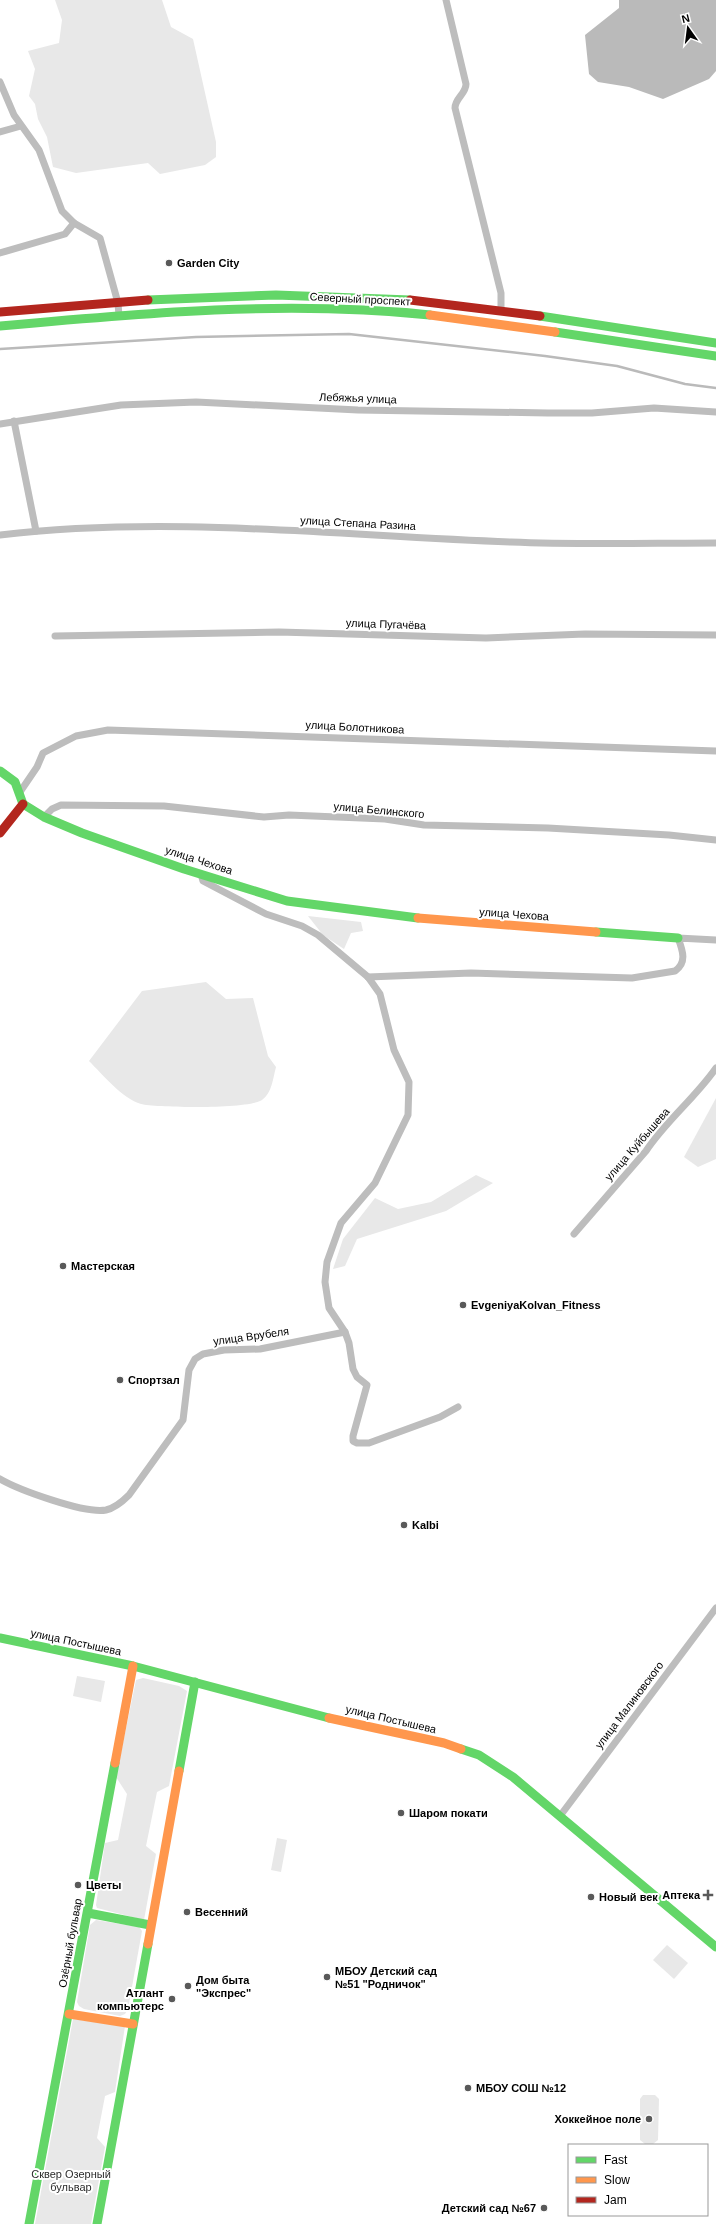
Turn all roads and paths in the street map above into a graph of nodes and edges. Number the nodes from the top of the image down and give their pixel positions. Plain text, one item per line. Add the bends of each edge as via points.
1 (446, 0) edge
2 (0, 82) edge
3 (21, 126) junction
4 (0, 132) edge
5 (74, 223) junction
6 (0, 253) edge
7 (280, 295) junction
8 (118, 303) junction
9 (280, 309) junction
10 (501, 310) junction
11 (0, 312) edge
12 (119, 316) junction
13 (0, 326) edge
14 (716, 342) edge
15 (716, 356) edge
16 (716, 412) edge
17 (14, 420) junction
18 (0, 424) edge
19 (36, 531) junction
20 (0, 536) edge
21 (716, 543) edge
22 (716, 635) edge
23 (55, 636) dead end
24 (716, 751) edge
25 (0, 771) edge
26 (20, 792) junction
27 (23, 804) junction
28 (44, 817) junction
29 (0, 833) edge
30 (716, 840) edge
31 (201, 874) junction
32 (678, 938) junction
33 (716, 940) edge
34 (368, 977) junction
35 (716, 1068) edge
36 (574, 1234) dead end
37 (345, 1332) junction
38 (458, 1407) dead end
39 (0, 1479) edge
40 (716, 1608) edge
41 (0, 1638) edge
42 (133, 1666) junction
43 (195, 1682) junction
44 (560, 1816) junction
45 (88, 1913) junction
46 (150, 1925) junction
47 (716, 1947) edge
48 (70, 2014) junction
49 (133, 2024) junction
50 (29, 2224) edge
51 (97, 2224) edge

1 - 10 street via 466,84 455,103 455,108 499,286
2 - 3 street
3 - 4 street
3 - 5 street via 39,150 62,211
5 - 6 street via 65,234
5 - 8 street via 100,238
7 - 8 main road, Северный проспект
7 - 9 main road
7 - 10 main road, Северный проспект via 370,297
8 - 11 main road, Северный проспект
8 - 12 street
9 - 12 main road, Северный проспект
9 - 15 main road, Северный проспект via 362,310 453,317
10 - 14 main road, Северный проспект
12 - 13 main road, Северный проспект
16 - 17 street, Лебяжья улица via 654,408 592,413 358,410 196,402 121,405
17 - 18 street, Лебяжья улица
17 - 19 street
19 - 20 street, улица Степана Разина
19 - 21 street, улица Степана Разина via 102,526 170,526 512,542
22 - 23 street, улица Пугачёва via 593,634 486,638 279,632
24 - 26 street, улица Болотникова via 108,730 76,736 43,753
25 - 26 main road via 15,782
26 - 27 main road
27 - 28 main road, улица Чехова
27 - 29 main road
28 - 30 street, улица Белинского via 61,805 164,806 264,817 289,815 385,819 424,825 548,828
28 - 31 main road, улица Чехова via 82,833
31 - 32 main road, улица Чехова via 287,901 361,912
31 - 34 street via 203,881 240,901 318,935
32 - 33 street
32 - 34 street via 683,961 681,967 675,971 632,978 471,973
34 - 37 street via 380,994 394,1050 409,1082 408,1116 375,1183 341,1223 327,1262 325,1282 329,1308
35 - 36 street, улица Куйбышева
37 - 38 street via 353,1369 357,1378 366,1385 352,1436 353,1441 369,1443 440,1417
37 - 39 street, улица Врубеля via 260,1349 224,1350 203,1354 195,1360 189,1370 183,1420 129,1495 120,1504 107,1510 90,1510 16,1488
40 - 44 street, улица Малиновского
41 - 42 main road, улица Постышева
42 - 43 main road, улица Постышева
42 - 45 main road, Озёрный бульвар
43 - 44 main road, улица Постышева via 326,1717 463,1748 496,1765
43 - 46 main road
44 - 47 main road, улица Постышева
45 - 46 main road
45 - 48 main road, Озёрный бульвар
46 - 49 main road
48 - 49 main road
48 - 50 main road, Озёрный бульвар
49 - 51 main road

